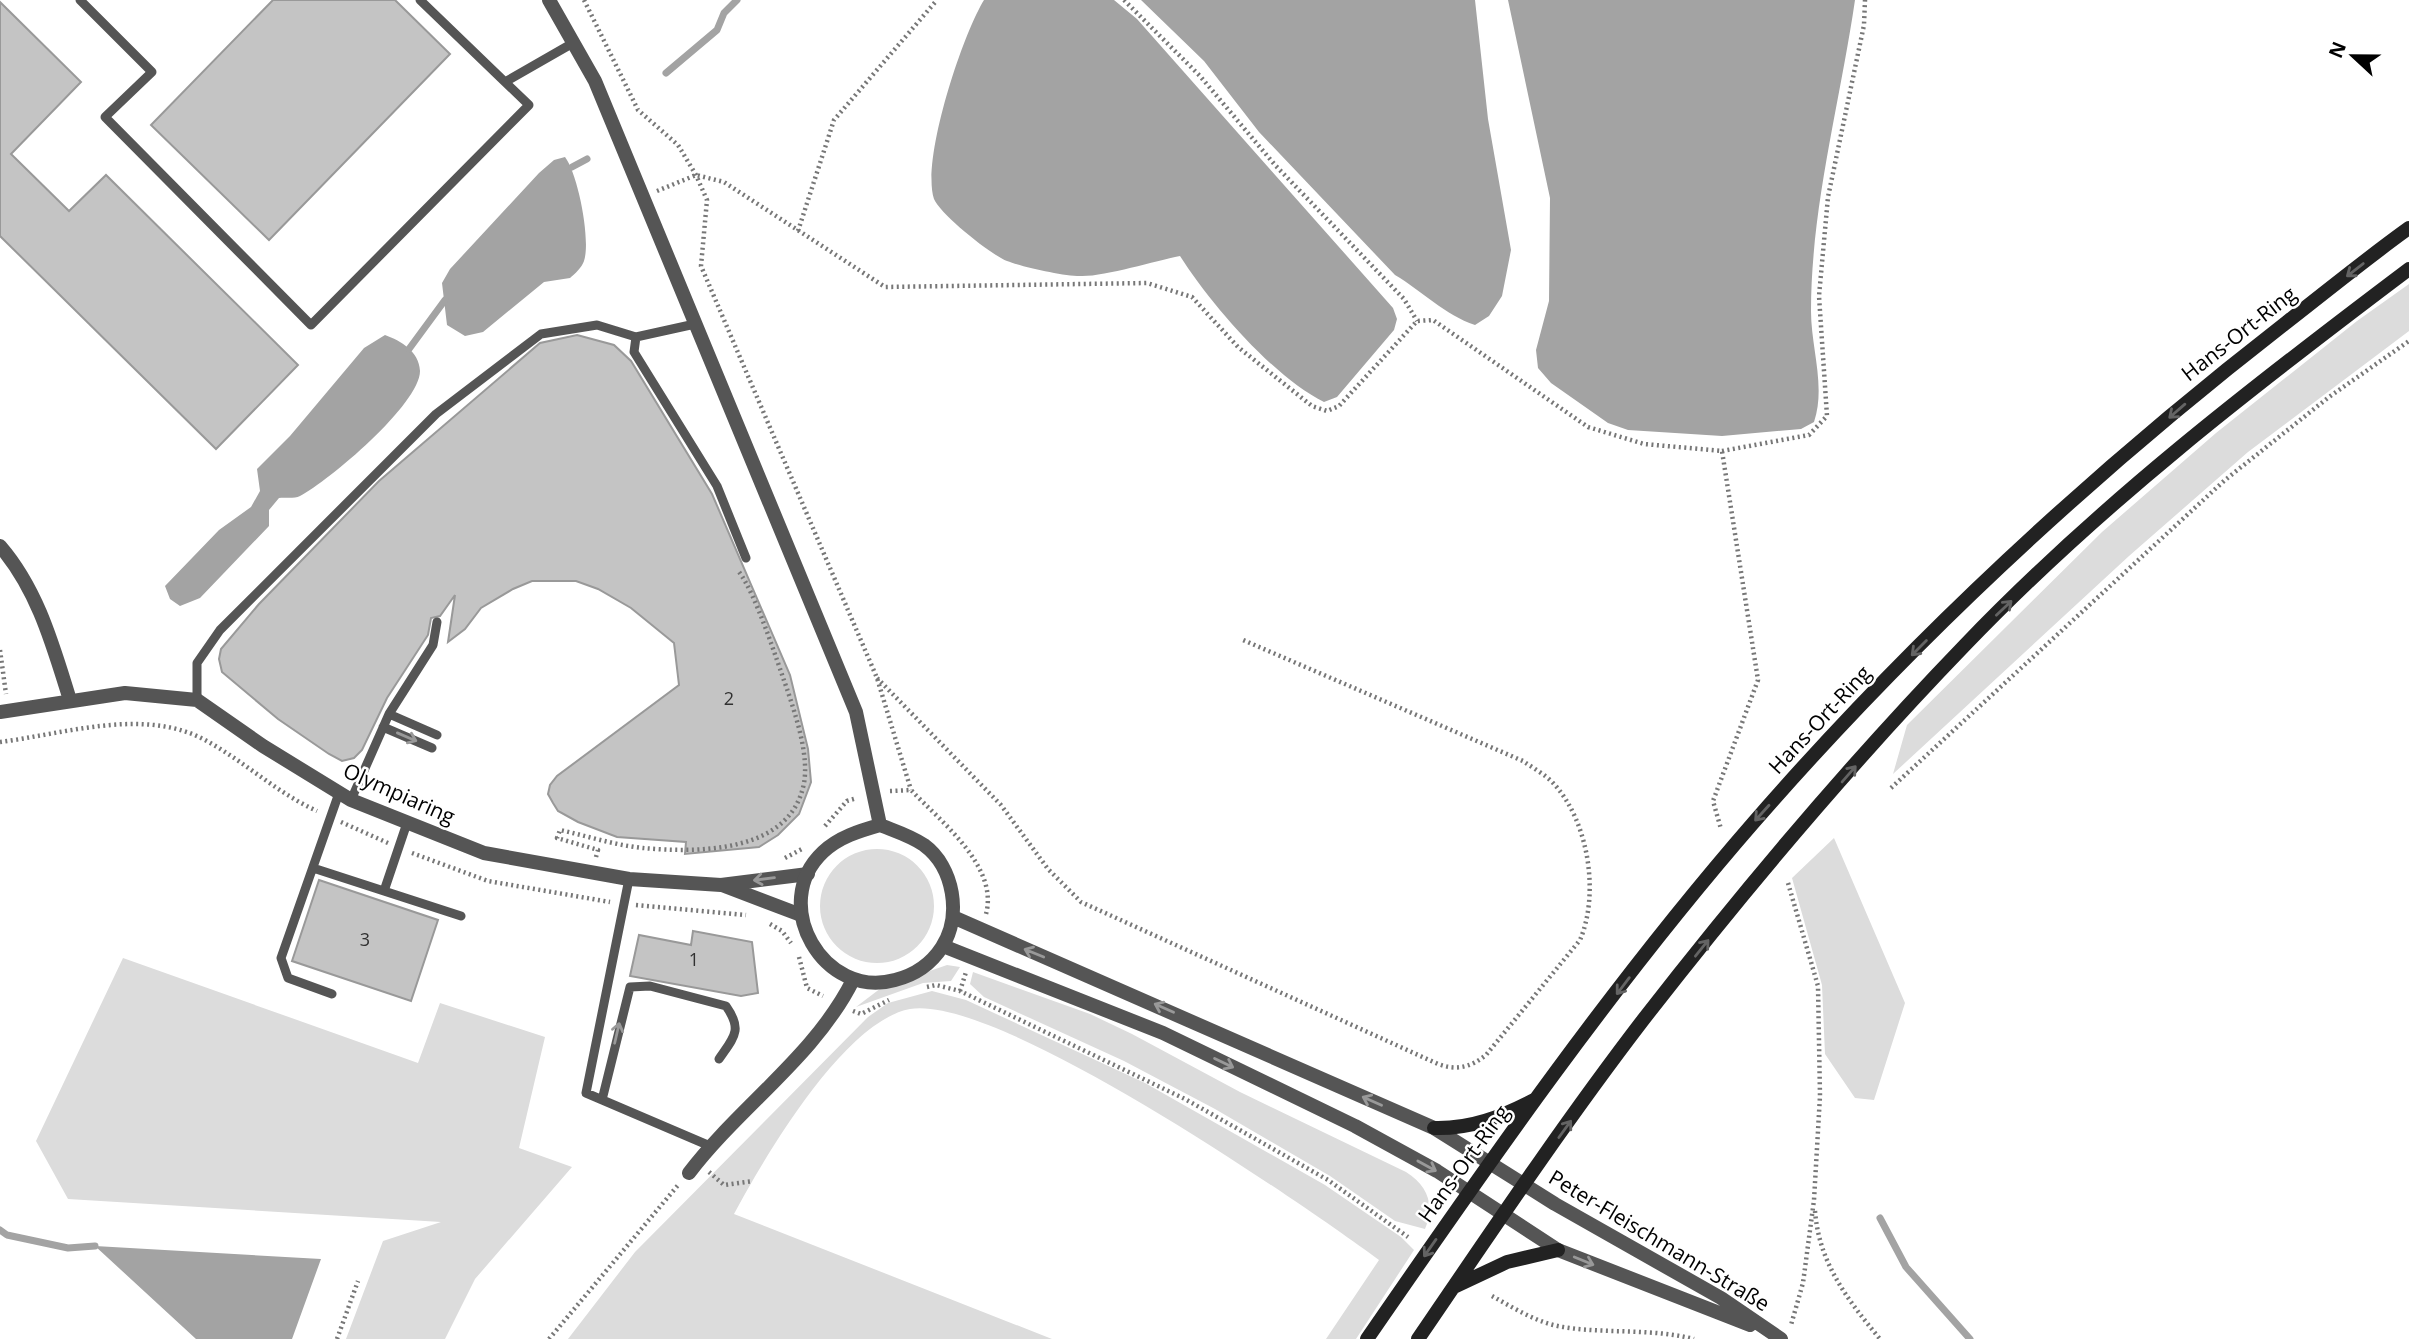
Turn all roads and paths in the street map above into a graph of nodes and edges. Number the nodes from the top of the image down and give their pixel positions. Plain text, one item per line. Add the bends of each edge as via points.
1 (80, 0) edge
2 (420, 0) edge
3 (549, 0) edge
4 (584, 0) edge
5 (937, 0) edge
6 (1124, 0) edge
7 (1866, 0) edge
8 (573, 43) junction
9 (505, 82) junction
10 (696, 175) junction
11 (644, 198) junction
12 (2409, 229) edge
13 (798, 231) junction
14 (2409, 269) edge
15 (1417, 321) junction
16 (695, 324) junction
17 (636, 337) junction
18 (2409, 341) edge
19 (1722, 451) junction
20 (0, 546) edge
21 (746, 558) dead end
22 (736, 569) dead end
23 (437, 622) dead end
24 (1243, 640) dead end
25 (877, 678) junction
26 (69, 700) junction
27 (197, 700) junction
28 (0, 712) edge
29 (389, 714) junction
30 (383, 727) junction
31 (437, 735) dead end
32 (0, 742) edge
33 (432, 748) dead end
34 (1891, 788) dead end
35 (912, 790) junction
36 (873, 792) junction
37 (345, 796) junction
38 (331, 817) junction
39 (407, 823) junction
40 (880, 825) junction
41 (1721, 829) dead end
42 (815, 832) dead end
43 (557, 838) dead end
44 (809, 841) dead end
45 (398, 848) junction
46 (442, 864) junction
47 (313, 868) junction
48 (439, 871) dead end
49 (807, 874) junction
50 (772, 878) junction
51 (629, 879) junction
52 (1788, 883) dead end
53 (721, 885) junction
54 (384, 891) junction
55 (625, 904) junction
56 (770, 904) junction
57 (801, 915) junction
58 (461, 916) dead end
59 (953, 917) junction
60 (766, 921) junction
61 (982, 932) junction
62 (943, 946) junction
63 (971, 958) junction
64 (853, 979) junction
65 (919, 989) dead end
66 (960, 991) junction
67 (332, 994) dead end
68 (897, 997) dead end
69 (840, 1005) junction
70 (719, 1059) dead end
71 (1538, 1097) junction
72 (602, 1100) junction
73 (1434, 1128) junction
74 (710, 1146) junction
75 (1490, 1163) junction
76 (693, 1167) junction
77 (753, 1181) dead end
78 (1525, 1185) junction
79 (1469, 1193) junction
80 (1814, 1200) junction
81 (1504, 1215) junction
82 (1408, 1237) dead end
83 (1558, 1250) junction
84 (358, 1281) dead end
85 (1453, 1288) junction
86 (1492, 1296) dead end
87 (1781, 1333) edge
88 (337, 1339) edge
89 (550, 1339) edge
90 (1367, 1339) edge
91 (1418, 1339) edge
92 (1694, 1339) edge
93 (1880, 1339) edge

1 - 9 lane via 152,72 105,117 312,325 529,105
2 - 9 lane
3 - 8 street
4 - 10 path via 638,110 678,145
5 - 13 path via 834,120
6 - 15 path via 1200,76 1275,165 1404,299
7 - 19 path via 1828,197 1820,284 1827,416 1809,435
8 - 9 lane
8 - 11 street via 595,81
10 - 11 path
10 - 13 path via 724,182
10 - 25 path via 707,200 701,265
11 - 16 street
12 -> 71 main road, Hans-Ort-Ring via 2207,384 2058,513 1950,617 1754,822
13 - 15 path via 885,287 1147,283 1192,297 1238,347 1312,405 1327,411 1339,406
78 -> 14 main road via 1642,1021 1764,870 1967,643 2086,531 2208,426
15 - 19 path via 1433,320 1588,427 1644,444
16 - 17 lane
16 - 36 street via 856,712
17 - 21 lane via 634,352 717,486
17 - 27 lane via 597,325 541,334 436,414 220,630 197,663
18 - 34 path via 2329,397 2225,480
19 - 41 path via 1758,680 1713,801
20 - 26 street via 47,626
22 - 43 path via 744,578 791,700 804,781 794,810 774,831 738,844 644,848 560,830
23 - 29 lane via 433,645
24 - 25 path via 1523,761 1554,782 1578,817 1589,878 1586,926 1580,940 1474,1064 1438,1065 1081,902 1048,869 1001,805
25 - 35 path
26 - 27 street, Olympiaring via 125,692
26 - 28 street, Olympiaring
27 - 37 street, Olympiaring
29 - 30 lane
29 - 31 lane
30 -> 33 lane
30 - 37 lane
32 - 38 path via 117,725 165,726 204,739 304,805
35 - 36 path
35 - 61 path via 965,848 984,877 988,906
36 - 40 street
36 - 42 path via 847,801
37 - 38 lane
37 - 39 street, Olympiaring
38 - 45 path
38 - 47 lane
39 - 45 lane
39 - 51 street, Olympiaring via 484,853
40 - 49 street via 838,840 821,853
40 - 59 street via 912,838 937,858 949,880
44 - 50 path via 773,863
45 - 46 path
45 - 54 lane
46 - 48 path
46 - 55 path via 488,881
47 - 54 lane
47 - 67 lane via 281,958 288,978
49 - 50 street, Olympiaring
49 - 57 street
50 -> 53 street, Olympiaring
51 - 53 street, Olympiaring
51 - 55 lane
52 - 80 path via 1818,986 1820,1096
53 - 56 street, Olympiaring
54 - 58 lane
55 - 60 path via 756,916
55 - 72 lane via 586,1093
56 - 57 street, Olympiaring
56 - 60 path
57 - 64 street via 811,945 822,959
59 - 61 street, Peter-Fleischmann-Straße
59 - 62 street
60 - 69 path via 782,931 794,947 807,988
73 -> 61 street, Peter-Fleischmann-Straße
62 - 63 street, Peter-Fleischmann-Straße
62 - 64 street via 907,977 878,983
63 - 66 path
63 -> 79 street, Peter-Fleischmann-Straße via 1163,1033 1355,1126
64 - 69 street
65 - 66 path via 936,985
66 - 82 path via 1185,1099 1328,1180
68 - 69 path via 861,1014
69 - 74 street via 790,1066
72 -> 70 lane via 630,987 650,986 726,1006 735,1018 736,1034
71 - 73 main road via 1471,1126
71 - 75 main road, Hans-Ort-Ring
72 - 74 lane
73 - 75 street, Peter-Fleischmann-Straße
74 - 76 street
75 - 78 street, Peter-Fleischmann-Straße
75 - 79 main road, Hans-Ort-Ring
76 - 77 path via 724,1185
76 - 89 path
78 - 81 main road
78 - 87 street, Peter-Fleischmann-Straße
79 - 81 street, Peter-Fleischmann-Straße
79 -> 90 main road, Hans-Ort-Ring
80 - 87 path via 1803,1283
80 - 93 path via 1817,1239 1830,1269
81 - 83 street, Peter-Fleischmann-Straße
81 - 85 main road
83 - 85 main road via 1507,1262
83 -> 87 street, Peter-Fleischmann-Straße
84 - 88 path
85 - 91 main road
86 - 92 path via 1561,1327

